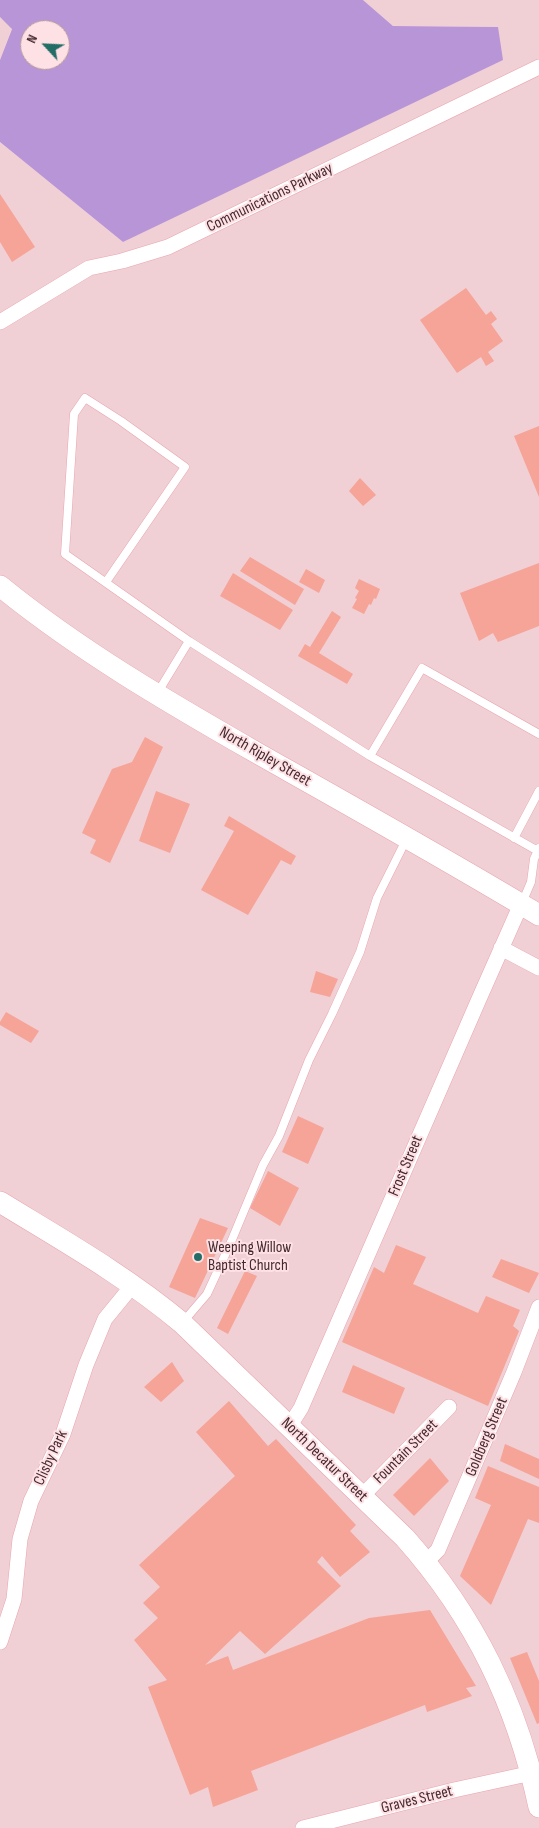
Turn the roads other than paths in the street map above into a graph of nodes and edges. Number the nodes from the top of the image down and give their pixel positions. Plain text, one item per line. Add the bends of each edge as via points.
1 (539, 67) edge
2 (0, 322) edge
3 (106, 582) junction
4 (0, 586) edge
5 (189, 641) junction
6 (157, 694) junction
7 (539, 734) edge
8 (370, 756) junction
9 (539, 791) edge
10 (406, 838) junction
11 (514, 838) junction
12 (538, 850) edge
13 (539, 876) edge
14 (532, 882) junction
15 (530, 910) edge
16 (501, 948) junction
17 (539, 968) edge
18 (0, 1202) edge
19 (132, 1286) junction
20 (539, 1307) edge
21 (182, 1323) junction
22 (536, 1327) edge
23 (449, 1407) dead end
24 (289, 1427) junction
25 (362, 1496) junction
26 (426, 1562) junction
27 (0, 1642) edge
28 (532, 1773) junction
29 (539, 1807) edge
30 (303, 1828) edge

1 - 2 street, Communications Parkway via 168,247 89,268
3 - 3 lane via 64,554 74,414 85,398 185,467
3 - 5 lane
4 - 6 street, North Ripley Street via 30,611
5 - 6 lane
5 - 8 lane
6 - 10 street, North Ripley Street
7 - 8 lane via 422,668
8 - 11 lane
9 - 11 lane
10 - 15 street, North Ripley Street
10 - 21 lane via 377,898 360,952 207,1294
11 - 12 lane
12 - 14 lane
13 - 14 lane
14 - 15 lane
15 - 16 street, Frost Street
16 - 17 street
16 - 24 street, Frost Street via 301,1408
18 - 19 street, North Decatur Street
19 - 21 street, North Decatur Street
19 - 27 street, Clisby Park via 105,1319 63,1434 28,1510 18,1548 14,1599
20 - 22 street, Goldberg Street
21 - 24 street, North Decatur Street
22 - 26 street, Goldberg Street via 438,1550
23 - 25 street, Fountain Street
24 - 25 street, North Decatur Street
25 - 26 street, North Decatur Street
26 - 28 street, North Decatur Street via 478,1640 511,1708
28 - 29 street, North Decatur Street
28 - 30 street, Graves Street

